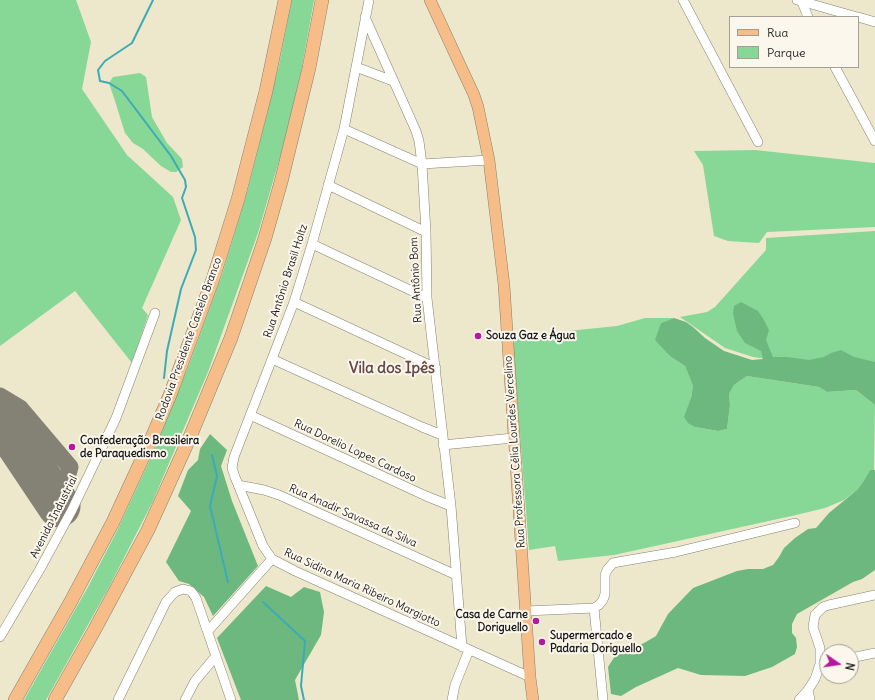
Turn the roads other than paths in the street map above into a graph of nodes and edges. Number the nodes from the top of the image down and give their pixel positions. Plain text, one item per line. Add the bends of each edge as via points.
1 (285, 0) edge
2 (322, 0) edge
3 (368, 0) edge
4 (430, 0) edge
5 (683, 0) edge
6 (799, 1) edge
7 (807, 16) edge
8 (853, 16) edge
9 (365, 17) junction
10 (859, 18) edge
11 (875, 22) edge
12 (356, 67) junction
13 (836, 68) edge
14 (393, 81) junction
15 (344, 129) junction
16 (875, 141) edge
17 (758, 142) dead end
18 (489, 160) junction
19 (422, 164) junction
20 (328, 186) junction
21 (426, 232) junction
22 (312, 244) junction
23 (427, 298) junction
24 (294, 302) junction
25 (155, 313) dead end
26 (272, 359) junction
27 (436, 368) junction
28 (250, 415) junction
29 (442, 435) junction
30 (514, 438) junction
31 (444, 446) junction
32 (238, 485) junction
33 (451, 506) junction
34 (795, 523) dead end
35 (272, 559) junction
36 (456, 576) junction
37 (875, 595) edge
38 (594, 608) junction
39 (526, 612) junction
40 (208, 631) junction
41 (0, 637) edge
42 (819, 645) edge
43 (466, 649) junction
44 (875, 653) edge
45 (216, 656) junction
46 (859, 656) edge
47 (819, 671) edge
48 (530, 677) junction
49 (808, 690) junction
50 (15, 700) edge
51 (56, 700) edge
52 (118, 700) edge
53 (185, 700) edge
54 (231, 700) edge
55 (452, 700) edge
56 (533, 700) edge
57 (603, 700) edge
58 (799, 700) edge
59 (810, 700) edge

1 - 50 highway, Rodovia Presidente Castelo Branco via 266,91 238,198 213,279 170,395 112,522
2 - 51 highway via 309,68 281,182 231,338 148,530
3 - 9 street, Rua Antônio Brasil Holtz
4 - 18 main road, Rua Professora Célia Lourdes Vercelino via 474,95
5 - 17 street
6 - 7 street
6 - 8 street
9 - 12 street, Rua Antônio Brasil Holtz
9 - 14 street, Rua Antônio Bom
10 - 11 street
12 - 14 street
12 - 15 street, Rua Antônio Brasil Holtz
13 - 16 street
14 - 19 street, Rua Antônio Bom via 416,131
15 - 19 street
15 - 20 street, Rua Antônio Brasil Holtz
18 - 19 street
18 - 30 main road, Rua Professora Célia Lourdes Vercelino via 503,276
19 - 21 street, Rua Antônio Bom
20 - 21 street
20 - 22 street, Rua Antônio Brasil Holtz
21 - 23 street, Rua Antônio Bom
22 - 23 street
22 - 24 street, Rua Antônio Brasil Holtz
23 - 27 street, Rua Antônio Bom
24 - 26 street, Rua Antônio Brasil Holtz
24 - 27 street
25 - 41 street, Avenida Industrial via 116,418 72,510
26 - 28 street, Rua Antônio Brasil Holtz
26 - 29 street
27 - 29 street, Rua Antônio Bom
28 - 32 street, Rua Antônio Brasil Holtz via 232,463
28 - 33 street, Rua Dorelio Lopes Cardoso
29 - 31 street, Rua Antônio Bom
30 - 31 street
30 - 39 main road, Rua Professora Célia Lourdes Vercelino
31 - 33 street, Rua Antônio Bom
32 - 35 street, Rua Antônio Brasil Holtz via 263,546
32 - 36 street, Rua Anadir Savassa da Silva via 279,495
33 - 36 street, Rua Antônio Bom
34 - 38 street via 676,552 613,563 605,575 603,600
35 - 40 street
35 - 43 street, Rua Sidina Maria Ribeiro Margiotto
36 - 43 street, Rua Antônio Bom
37 - 42 street via 829,604 818,610 813,627
38 - 39 street
38 - 57 street
39 - 48 main road, Rua Professora Célia Lourdes Vercelino
40 - 45 street
40 - 52 street via 193,592 179,590 166,602
43 - 48 street, Rua Sidina Maria Ribeiro Margiotto
43 - 55 street
44 - 46 street
45 - 53 street via 195,681
45 - 54 street
47 - 49 street
48 - 56 main road, Rua Professora Célia Lourdes Vercelino
49 - 58 street
49 - 59 street

